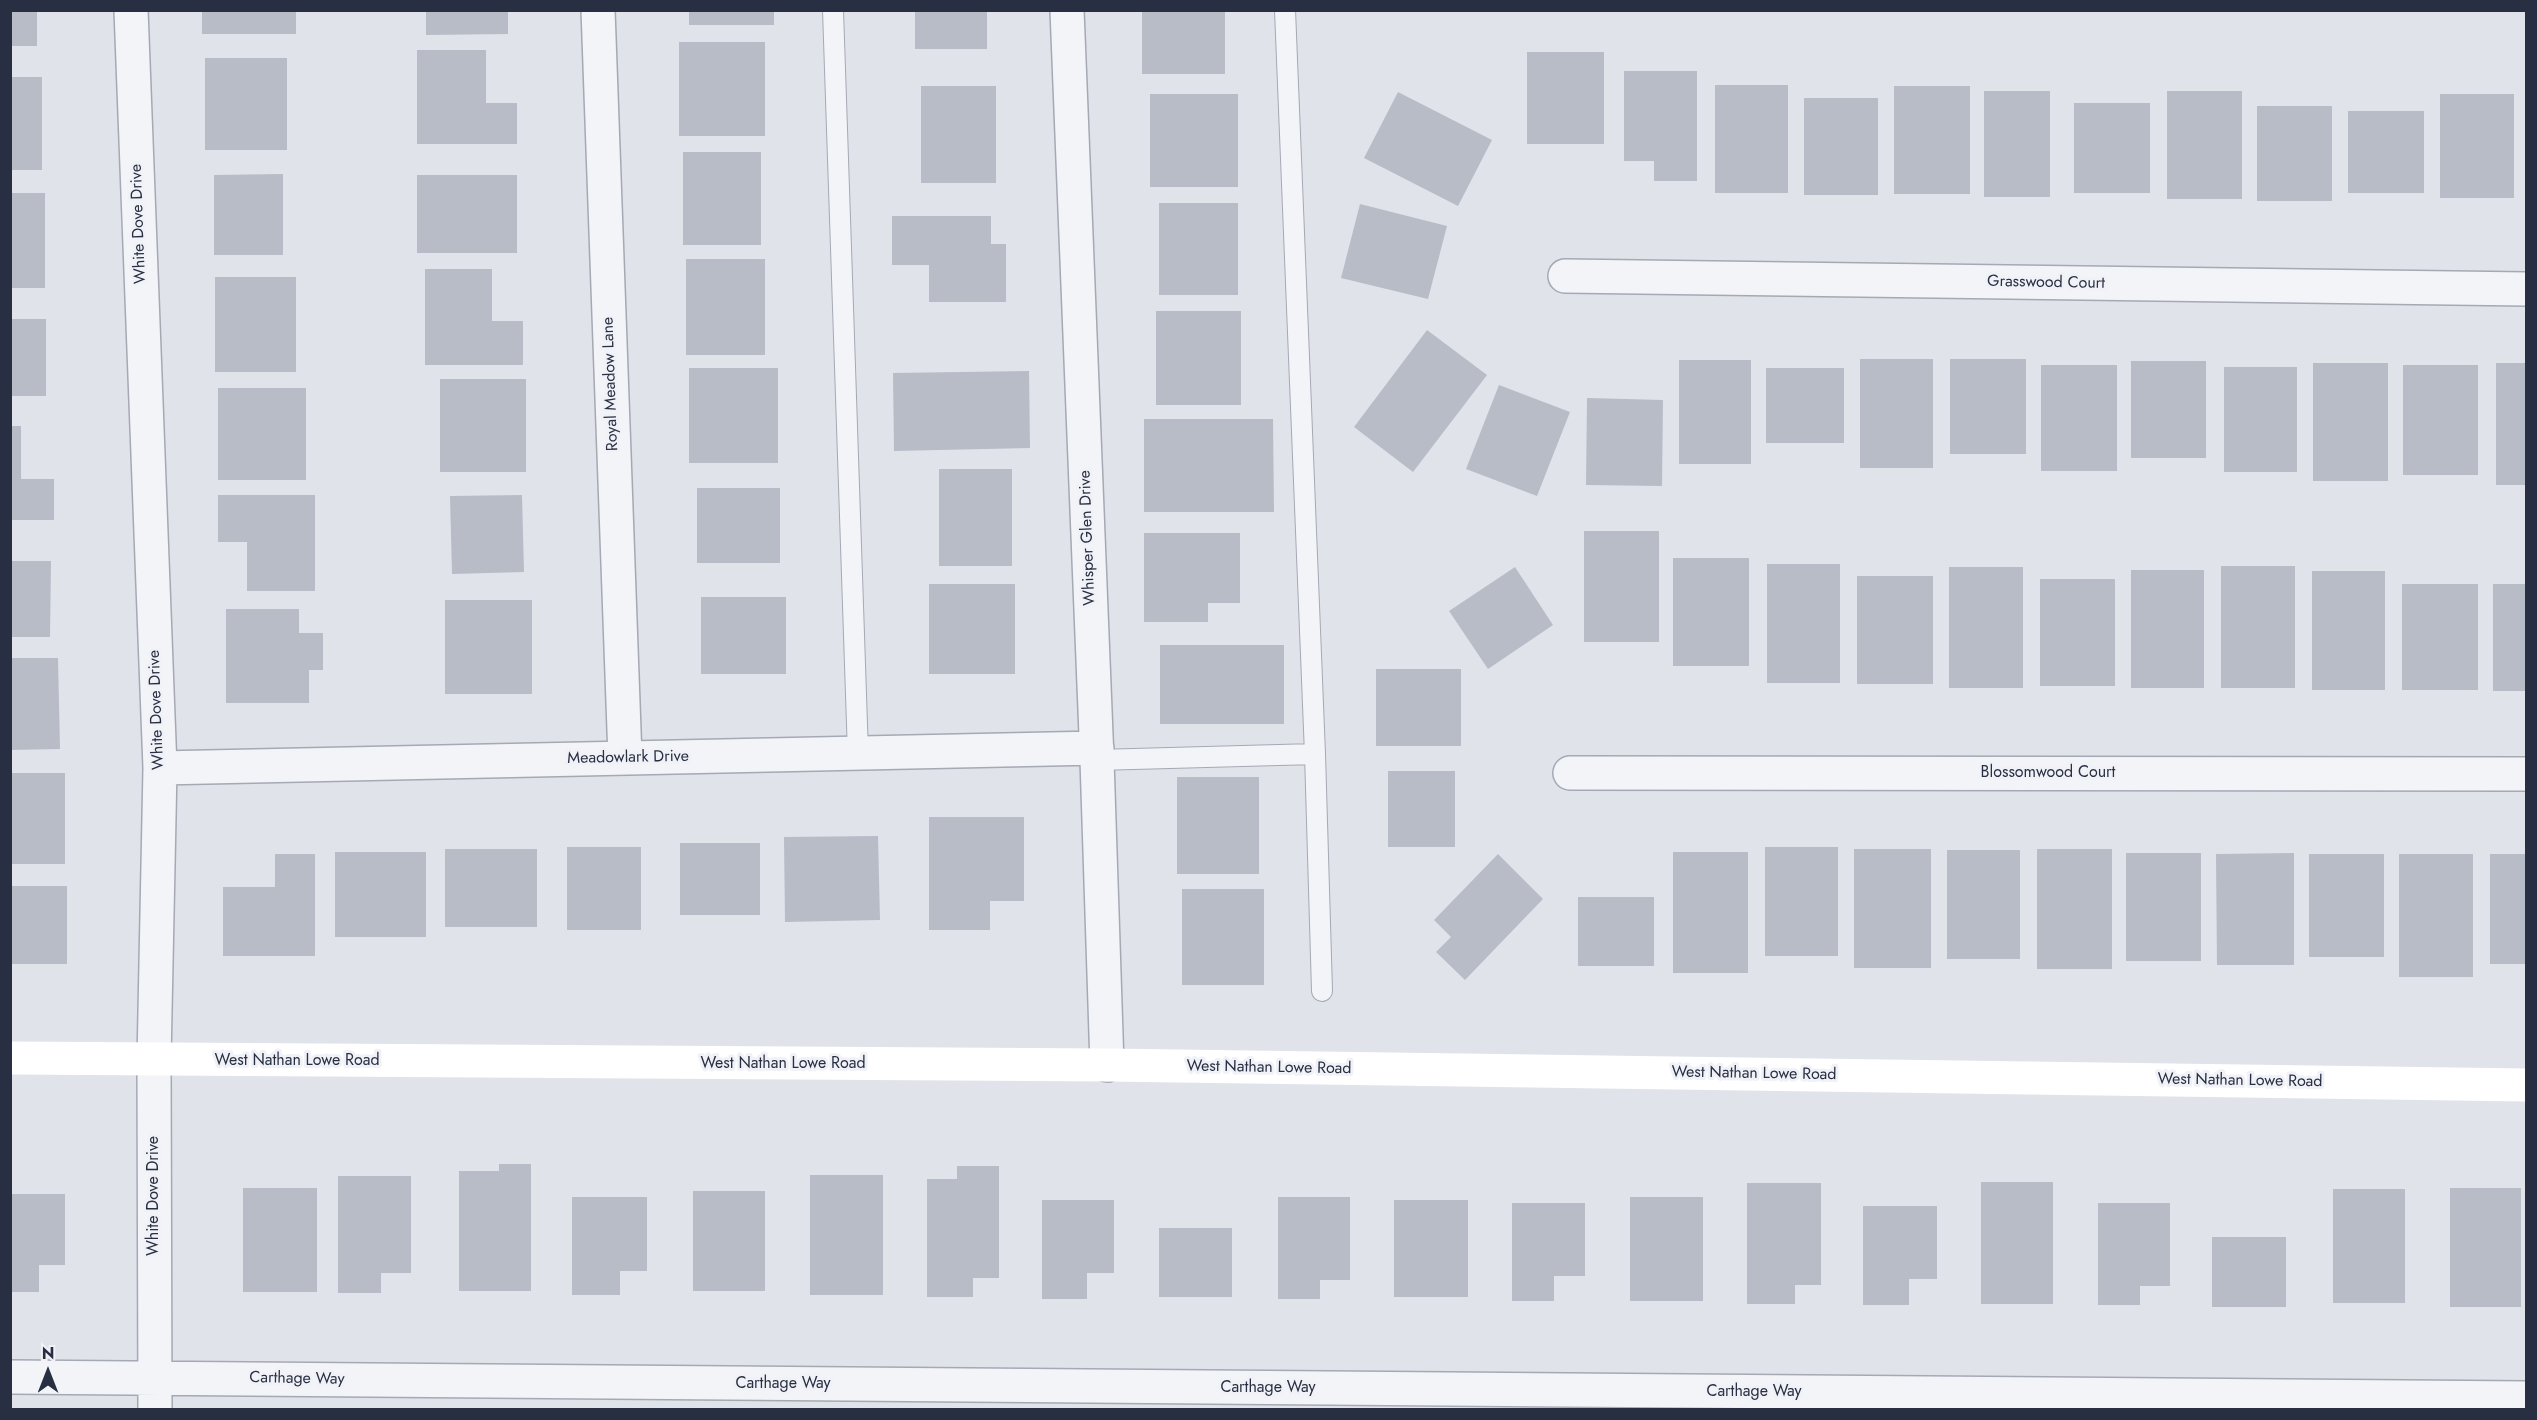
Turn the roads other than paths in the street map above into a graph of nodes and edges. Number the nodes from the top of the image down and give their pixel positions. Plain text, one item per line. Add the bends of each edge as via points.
1 (131, 10) edge
2 (598, 10) edge
3 (833, 10) edge
4 (1067, 10) edge
5 (1285, 10) edge
6 (1565, 276) dead end
7 (2526, 289) edge
8 (858, 754) junction
9 (1097, 754) junction
10 (1314, 754) junction
11 (625, 758) junction
12 (160, 768) junction
13 (1570, 773) dead end
14 (2526, 774) edge
15 (1322, 991) dead end
16 (10, 1058) edge
17 (154, 1060) junction
18 (1107, 1065) junction
19 (2526, 1085) edge
20 (10, 1377) edge
21 (155, 1394) edge
22 (639, 1396) edge
23 (2526, 1398) edge

1 - 12 street, White Dove Drive
2 - 11 street, Royal Meadow Lane
3 - 8 lane
4 - 9 street, Whisper Glen Drive
5 - 10 lane
6 - 7 street, Grasswood Court
8 - 9 street, Meadowlark Drive
8 - 11 street, Meadowlark Drive
9 - 10 lane
9 - 18 street, Whisper Glen Drive
10 - 15 lane
11 - 12 street, Meadowlark Drive
12 - 17 street, White Dove Drive
13 - 14 street, Blossomwood Court
16 - 17 street, West Nathan Lowe Road
17 - 18 street, West Nathan Lowe Road
17 - 21 street, White Dove Drive
18 - 19 street, West Nathan Lowe Road
20 - 21 street, Carthage Way
21 - 22 street, Carthage Way
22 - 23 street, Carthage Way

